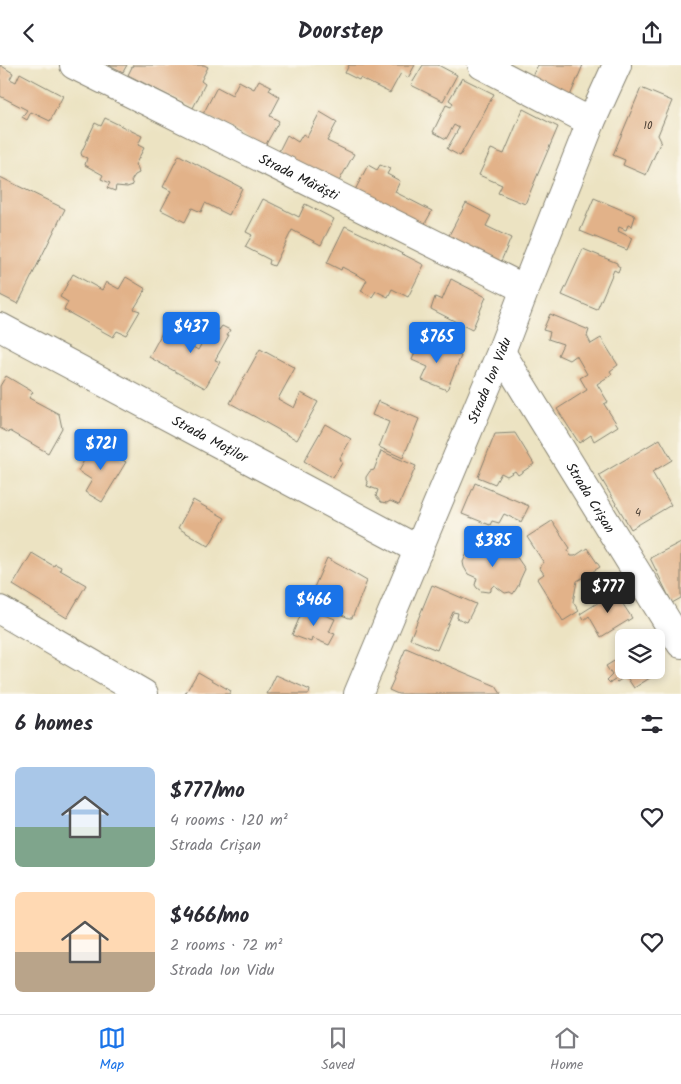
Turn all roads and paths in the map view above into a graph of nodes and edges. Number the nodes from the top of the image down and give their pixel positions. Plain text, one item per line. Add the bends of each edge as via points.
1 (74, 65) edge
2 (482, 65) edge
3 (617, 65) edge
4 (591, 122) junction
5 (525, 289) junction
6 (0, 327) edge
7 (501, 352) junction
8 (419, 550) junction
9 (0, 610) edge
10 (681, 644) edge
11 (144, 694) edge
12 (358, 694) edge

1 - 5 street, Strada Mărăști
2 - 4 street
3 - 4 street, Strada Ion Vidu
4 - 5 street, Strada Ion Vidu
5 - 7 street, Strada Ion Vidu
6 - 8 street, Strada Moților
7 - 8 street, Strada Ion Vidu
7 - 10 street, Strada Crișan
8 - 12 street, Strada Ion Vidu
9 - 11 street

